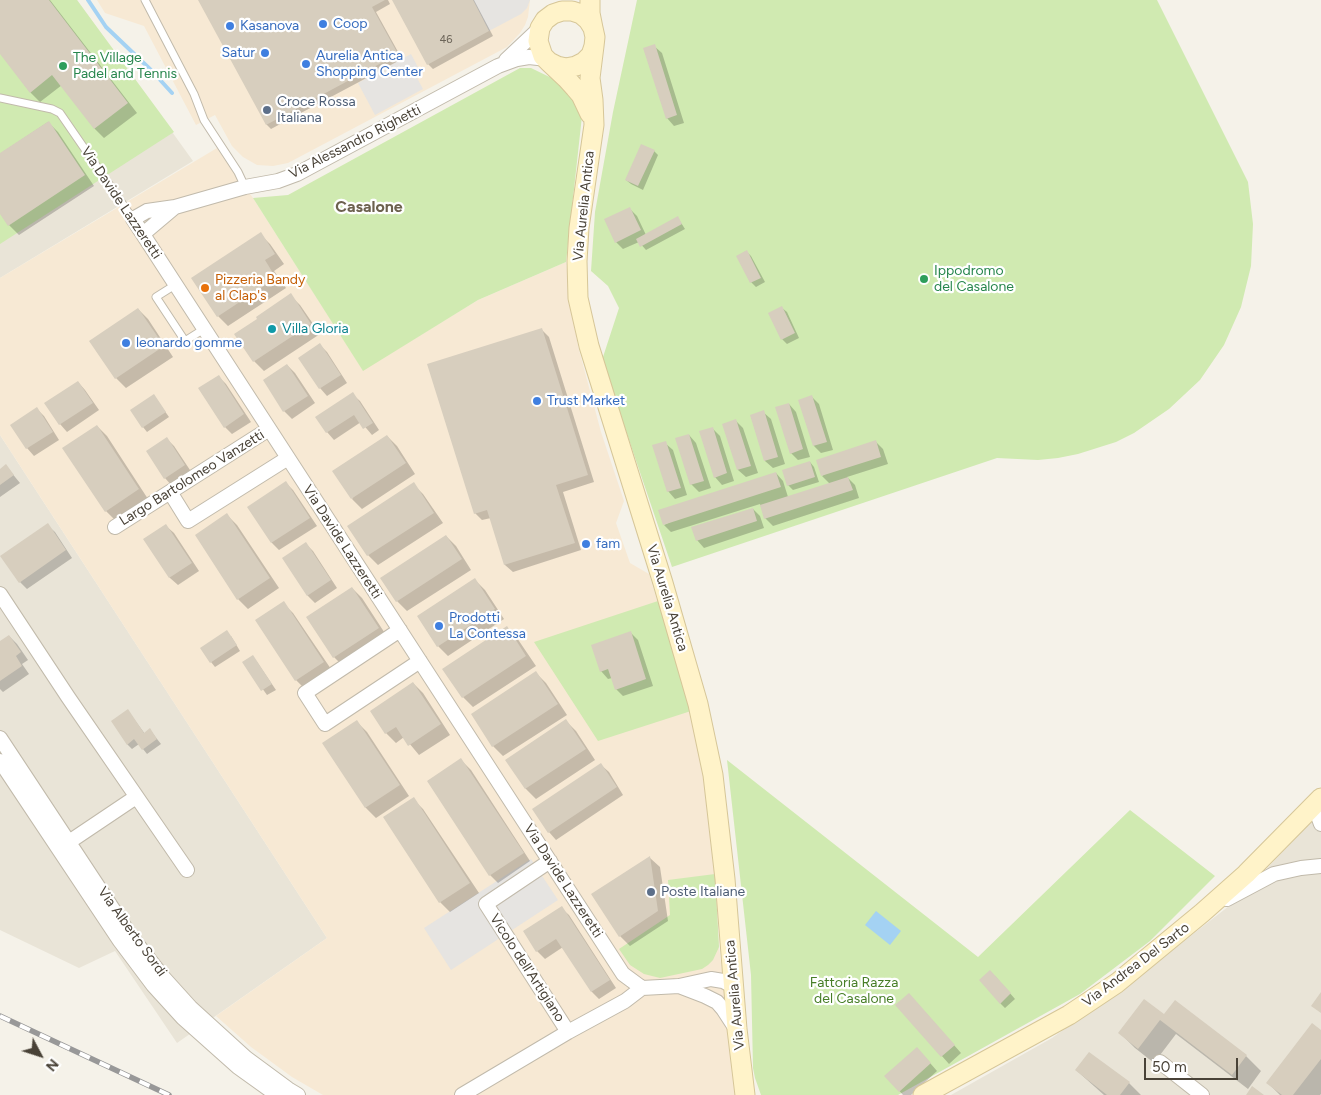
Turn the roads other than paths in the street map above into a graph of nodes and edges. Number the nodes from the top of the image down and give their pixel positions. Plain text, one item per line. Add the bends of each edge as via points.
1 (145, 0) edge
2 (544, 0) edge
3 (590, 0) edge
4 (540, 28) junction
5 (594, 37) junction
6 (548, 61) junction
7 (498, 66) junction
8 (0, 98) edge
9 (594, 125) junction
10 (245, 187) junction
11 (175, 207) junction
12 (132, 218) junction
13 (144, 234) junction
14 (175, 285) junction
15 (204, 329) junction
16 (269, 429) junction
17 (288, 458) junction
18 (170, 492) junction
19 (115, 527) dead end
20 (0, 594) edge
21 (400, 630) junction
22 (420, 661) junction
23 (0, 738) edge
24 (0, 761) edge
25 (136, 797) junction
26 (1318, 802) edge
27 (1321, 824) edge
28 (69, 842) junction
29 (550, 861) junction
30 (1321, 866) edge
31 (187, 870) dead end
32 (1202, 913) junction
33 (731, 960) junction
34 (711, 979) junction
35 (679, 986) junction
36 (734, 986) junction
37 (642, 988) junction
38 (705, 996) junction
39 (736, 1029) junction
40 (568, 1032) junction
41 (1160, 1062) dead end
42 (744, 1086) edge
43 (276, 1095) edge
44 (298, 1095) edge
45 (462, 1095) edge
46 (751, 1095) edge
47 (923, 1095) edge
48 (1202, 1095) edge

1 - 10 lane via 204,120
2 - 4 street
3 - 5 street, Via Aurelia Antica
4 - 5 street via 553,14 572,11 588,20
4 - 6 street via 539,48
4 - 7 street
5 - 6 street via 590,55 584,62 566,68
5 - 9 street, Via Aurelia Antica via 590,78
6 - 7 street via 529,57
6 - 9 street via 581,95
7 - 10 street, Via Alessandro Righetti via 307,169 278,181
8 - 12 lane, Via Davide Lazzeretti via 60,113
9 - 33 street, Via Aurelia Antica via 579,228 578,298 589,346 698,704 713,775
10 - 11 street, Via Alessandro Righetti
11 - 12 street, Via Alessandro Righetti via 148,211
11 - 13 street
12 - 13 street, Via Davide Lazzeretti
13 - 14 street, Via Davide Lazzeretti
14 - 15 street, Via Davide Lazzeretti
14 - 15 lane via 156,297 185,341
15 - 16 street, Via Davide Lazzeretti
16 - 17 street, Via Davide Lazzeretti
16 - 18 street, Largo Bartolomeo Vanzetti
17 - 18 street via 188,521
17 - 21 street, Via Davide Lazzeretti
18 - 19 street, Largo Bartolomeo Vanzetti
20 - 25 street
21 - 22 street, Via Davide Lazzeretti
21 - 22 street via 305,692 325,724
22 - 29 street, Via Davide Lazzeretti
23 - 28 street, Via Alberto Sordi
24 - 43 street, Via Alberto Sordi via 153,985 183,1018 238,1067
25 - 28 street
25 - 31 street
26 - 27 street
26 - 32 street, Via Andrea Del Sarto
28 - 44 street, Via Alberto Sordi via 130,935 191,1008 246,1058
29 - 37 street, Via Davide Lazzeretti via 623,974
29 - 40 street, Vicolo dell'Artigiano via 486,904
30 - 32 street via 1274,874
32 - 47 street, Via Andrea Del Sarto via 1117,983 1069,1015
33 - 34 street
33 - 36 street, Via Aurelia Antica
34 - 35 street
34 - 36 street
35 - 37 street
35 - 38 street
36 - 38 street
36 - 39 street, Via Aurelia Antica
37 - 40 street
38 - 39 street via 724,1009
39 - 42 street, Via Aurelia Antica
40 - 45 street
41 - 48 street
42 - 46 street, Via Aurelia Antica

